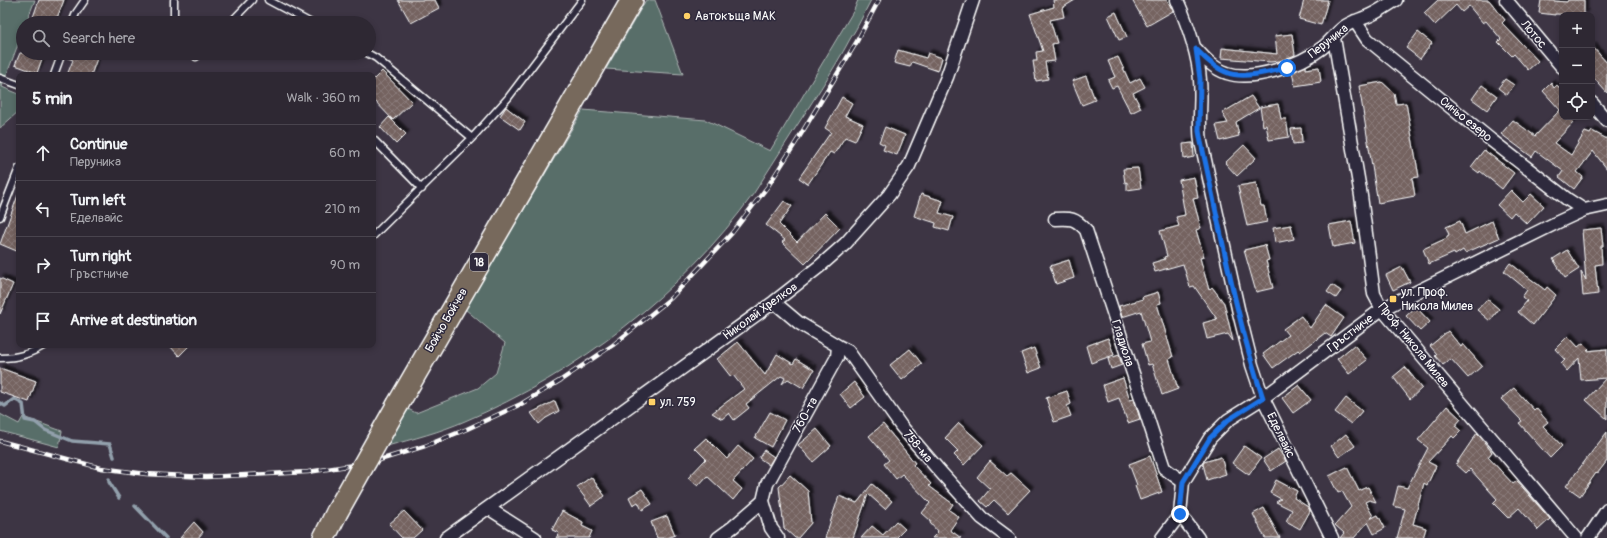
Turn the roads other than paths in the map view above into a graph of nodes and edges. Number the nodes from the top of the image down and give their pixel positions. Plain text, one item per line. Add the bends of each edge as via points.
1 (85, 0) edge
2 (174, 0) edge
3 (252, 0) edge
4 (268, 0) edge
5 (582, 0) edge
6 (632, 0) edge
7 (972, 0) edge
8 (1177, 0) edge
9 (1396, 0) edge
10 (1506, 0) edge
11 (75, 16) edge
12 (174, 16) edge
13 (237, 16) edge
14 (298, 16) edge
15 (1355, 21) junction
16 (1334, 38) junction
17 (1196, 49) junction
18 (376, 58) edge
19 (59, 60) edge
20 (1559, 63) edge
21 (55, 72) edge
22 (0, 78) edge
23 (16, 84) edge
24 (1595, 107) edge
25 (1607, 121) edge
26 (472, 138) junction
27 (376, 142) edge
28 (16, 176) edge
29 (422, 189) junction
30 (1607, 205) edge
31 (1584, 210) junction
32 (0, 217) edge
33 (1055, 219) dead end
34 (376, 233) edge
35 (774, 302) junction
36 (1382, 309) junction
37 (838, 346) junction
38 (39, 348) edge
39 (0, 358) edge
40 (1263, 398) junction
41 (1183, 482) junction
42 (763, 501) junction
43 (488, 508) junction
44 (1607, 510) edge
45 (1180, 514) junction
46 (324, 538) edge
47 (446, 538) edge
48 (535, 538) edge
49 (718, 538) edge
50 (778, 538) edge
51 (1009, 538) edge
52 (1162, 538) edge
53 (1198, 538) edge
54 (1332, 538) edge
55 (1576, 538) edge
56 (1588, 538) edge

1 - 11 lane
2 - 12 lane
3 - 13 lane
4 - 14 lane
5 - 26 lane via 508,98
6 - 46 highway, Бойчо Бойчев / 18, bridge via 398,404
7 - 35 street, Николай Хрелков via 947,77 909,166 889,195 845,244
8 - 17 street, Еделвайс
9 - 15 street, Перуника
10 - 20 street, Лотос
15 - 16 street, Перуника via 1342,28
15 - 31 street, Синьо езеро via 1367,39 1491,140
16 - 17 street, Перуника via 1321,49 1293,65 1240,76 1218,69
16 - 36 street, Проф. Никола Милев via 1361,196 1374,294
17 - 40 street, Еделвайс via 1200,79 1201,142 1239,314
18 - 26 lane
19 - 21 lane
22 - 23 lane
24 - 25 street
26 - 29 lane
27 - 29 lane
28 - 32 lane
29 - 34 lane
30 - 31 street, Гръстниче
31 - 36 street, Гръстниче
33 - 41 street, Гладиола via 1070,218 1079,222 1086,230 1164,468
35 - 37 street via 799,323
35 - 43 street, Николай Хрелков
36 - 40 street, Гръстниче
36 - 55 street, Проф. Никола Милев
37 - 42 street, 760-та via 837,357 767,484
37 - 51 street, 758-ма via 848,351 901,426 942,474 982,518
38 - 39 lane via 25,355
40 - 41 street, Гръстниче via 1228,420 1210,438
40 - 54 street, Еделвайс
41 - 45 street, Гръстниче
42 - 49 street
42 - 50 street via 771,528
43 - 47 street, Николай Хрелков
43 - 48 street
44 - 56 street
45 - 52 street
45 - 53 street

